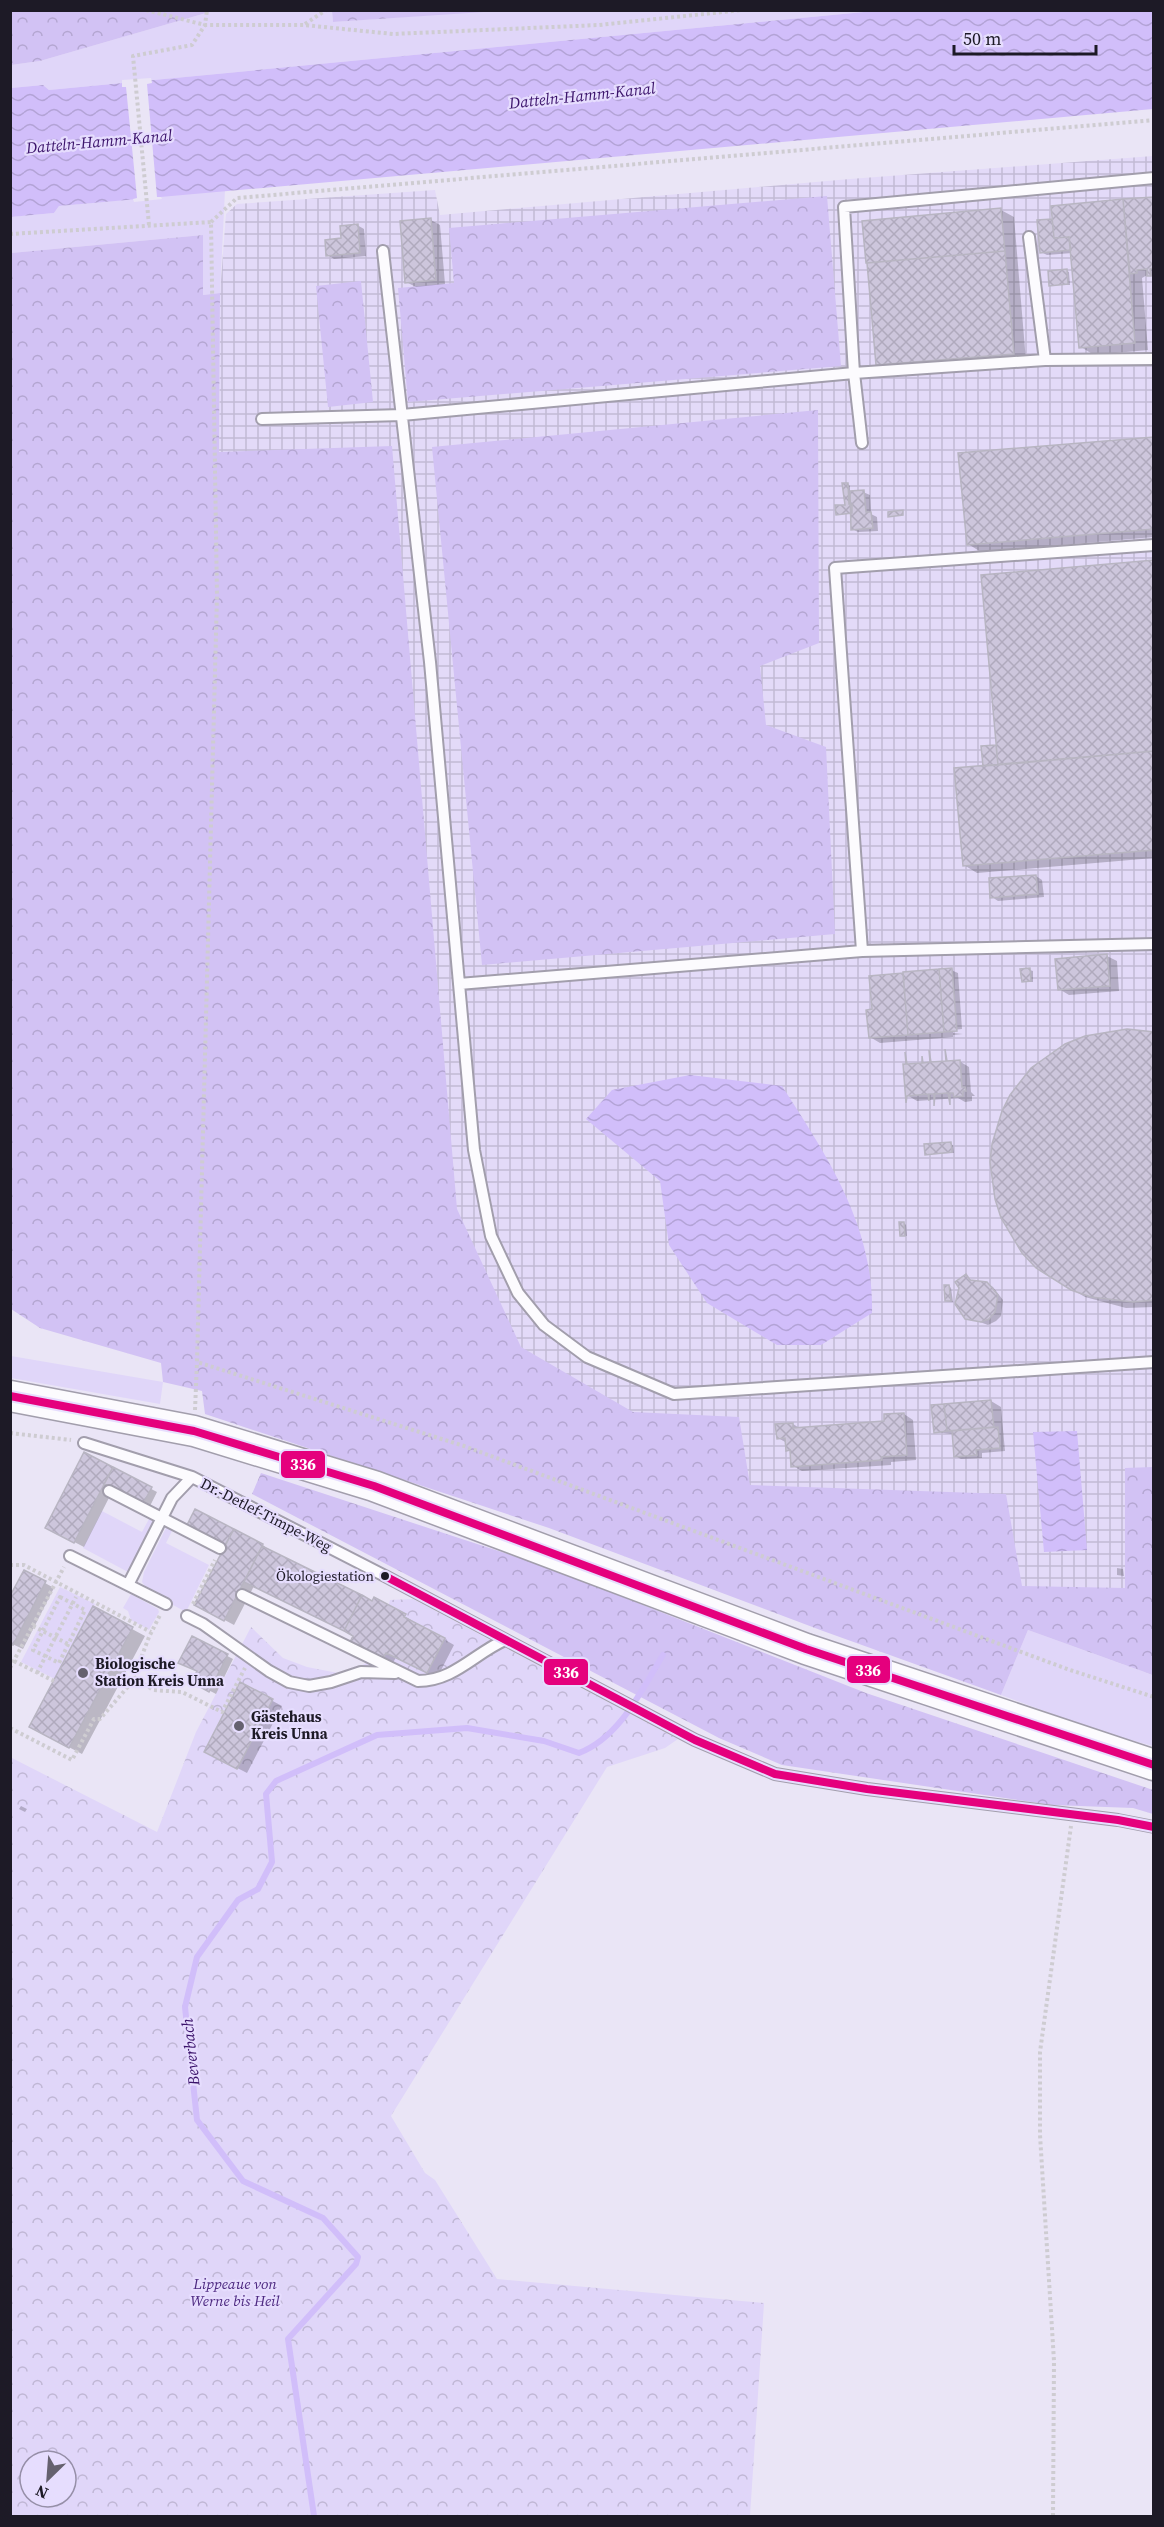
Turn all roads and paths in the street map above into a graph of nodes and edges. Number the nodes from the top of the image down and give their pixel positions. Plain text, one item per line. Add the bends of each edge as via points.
1 (146, 10) edge
2 (207, 10) edge
3 (326, 10) edge
4 (742, 10) edge
5 (205, 25) junction
6 (304, 25) junction
7 (1154, 120) edge
8 (1154, 178) edge
9 (211, 222) junction
10 (149, 225) junction
11 (10, 234) edge
12 (1029, 237) dead end
13 (383, 251) dead end
14 (1154, 359) edge
15 (1045, 360) junction
16 (854, 373) junction
17 (402, 415) junction
18 (262, 420) dead end
19 (862, 442) dead end
20 (1154, 545) edge
21 (1154, 944) edge
22 (862, 951) junction
23 (459, 984) junction
24 (197, 1362) junction
25 (1154, 1362) edge
26 (10, 1396) edge
27 (194, 1431) junction
28 (10, 1433) edge
29 (84, 1443) joint
30 (192, 1478) junction
31 (109, 1491) dead end
32 (163, 1519) junction
33 (220, 1548) joint
34 (70, 1556) joint
35 (10, 1565) edge
36 (56, 1582) junction
37 (128, 1585) junction
38 (242, 1595) dead end
39 (76, 1597) dead end
40 (73, 1604) junction
41 (166, 1605) joint
42 (187, 1616) joint
43 (33, 1626) junction
44 (43, 1631) junction
45 (151, 1632) junction
46 (55, 1638) junction
47 (505, 1640) junction
48 (68, 1644) junction
49 (45, 1656) junction
50 (250, 1656) junction
51 (14, 1661) junction
52 (10, 1668) edge
53 (37, 1673) junction
54 (401, 1674) junction
55 (134, 1677) junction
56 (54, 1681) dead end
57 (1154, 1697) edge
58 (10, 1728) edge
59 (1154, 1765) edge
60 (1073, 1814) junction
61 (1154, 1827) edge
62 (1053, 2517) edge

1 - 5 path
2 - 5 path
3 - 6 path
4 - 6 path via 599,25 393,34
5 - 6 path
5 - 10 path via 192,45 133,56
7 - 9 path via 237,198
8 - 16 lane via 844,207
9 - 10 path
9 - 24 path via 216,607
10 - 11 path
12 - 15 lane
13 - 17 lane
14 - 15 lane
15 - 16 lane
16 - 17 lane
16 - 19 lane
17 - 18 lane
17 - 23 lane via 430,662
20 - 22 lane via 835,568
21 - 22 lane
22 - 23 lane
23 - 25 lane via 474,1150 491,1236 518,1293 544,1324 587,1358 674,1394
24 - 27 path
24 - 57 path via 464,1446 1070,1670
26 - 27 main road
27 - 59 main road via 374,1486 806,1649
28 - 29 path
29 - 30 lane, Dr.-Detlef-Timpe-Weg
30 - 32 lane via 172,1498
30 - 47 lane, Dr.-Detlef-Timpe-Weg
31 - 32 lane
32 - 33 lane
32 - 37 lane
33 - 42 path
34 - 36 path
34 - 37 lane
35 - 36 path via 24,1565
36 - 43 path
36 - 45 path
37 - 41 lane
38 - 54 lane
39 - 40 path
40 - 44 path via 60,1597
40 - 46 path
40 - 48 path via 85,1610
41 - 45 path
42 - 50 lane
43 - 44 path
43 - 51 path
44 - 46 path
44 - 49 path via 33,1650
45 - 55 path
46 - 48 path
46 - 49 path
47 - 54 lane via 446,1676 418,1681
47 - 60 lane, Dr.-Detlef-Timpe-Weg via 695,1740 775,1774
48 - 49 path via 58,1663
49 - 53 path
50 - 54 lane via 289,1682 309,1686 362,1672
50 - 55 path via 222,1712 182,1692 153,1690
51 - 52 path
51 - 53 path
53 - 56 path
55 - 58 path via 100,1719 94,1719 72,1760
60 - 61 lane, Dr.-Detlef-Timpe-Weg
60 - 62 path via 1040,2052 1040,2135 1054,2361

